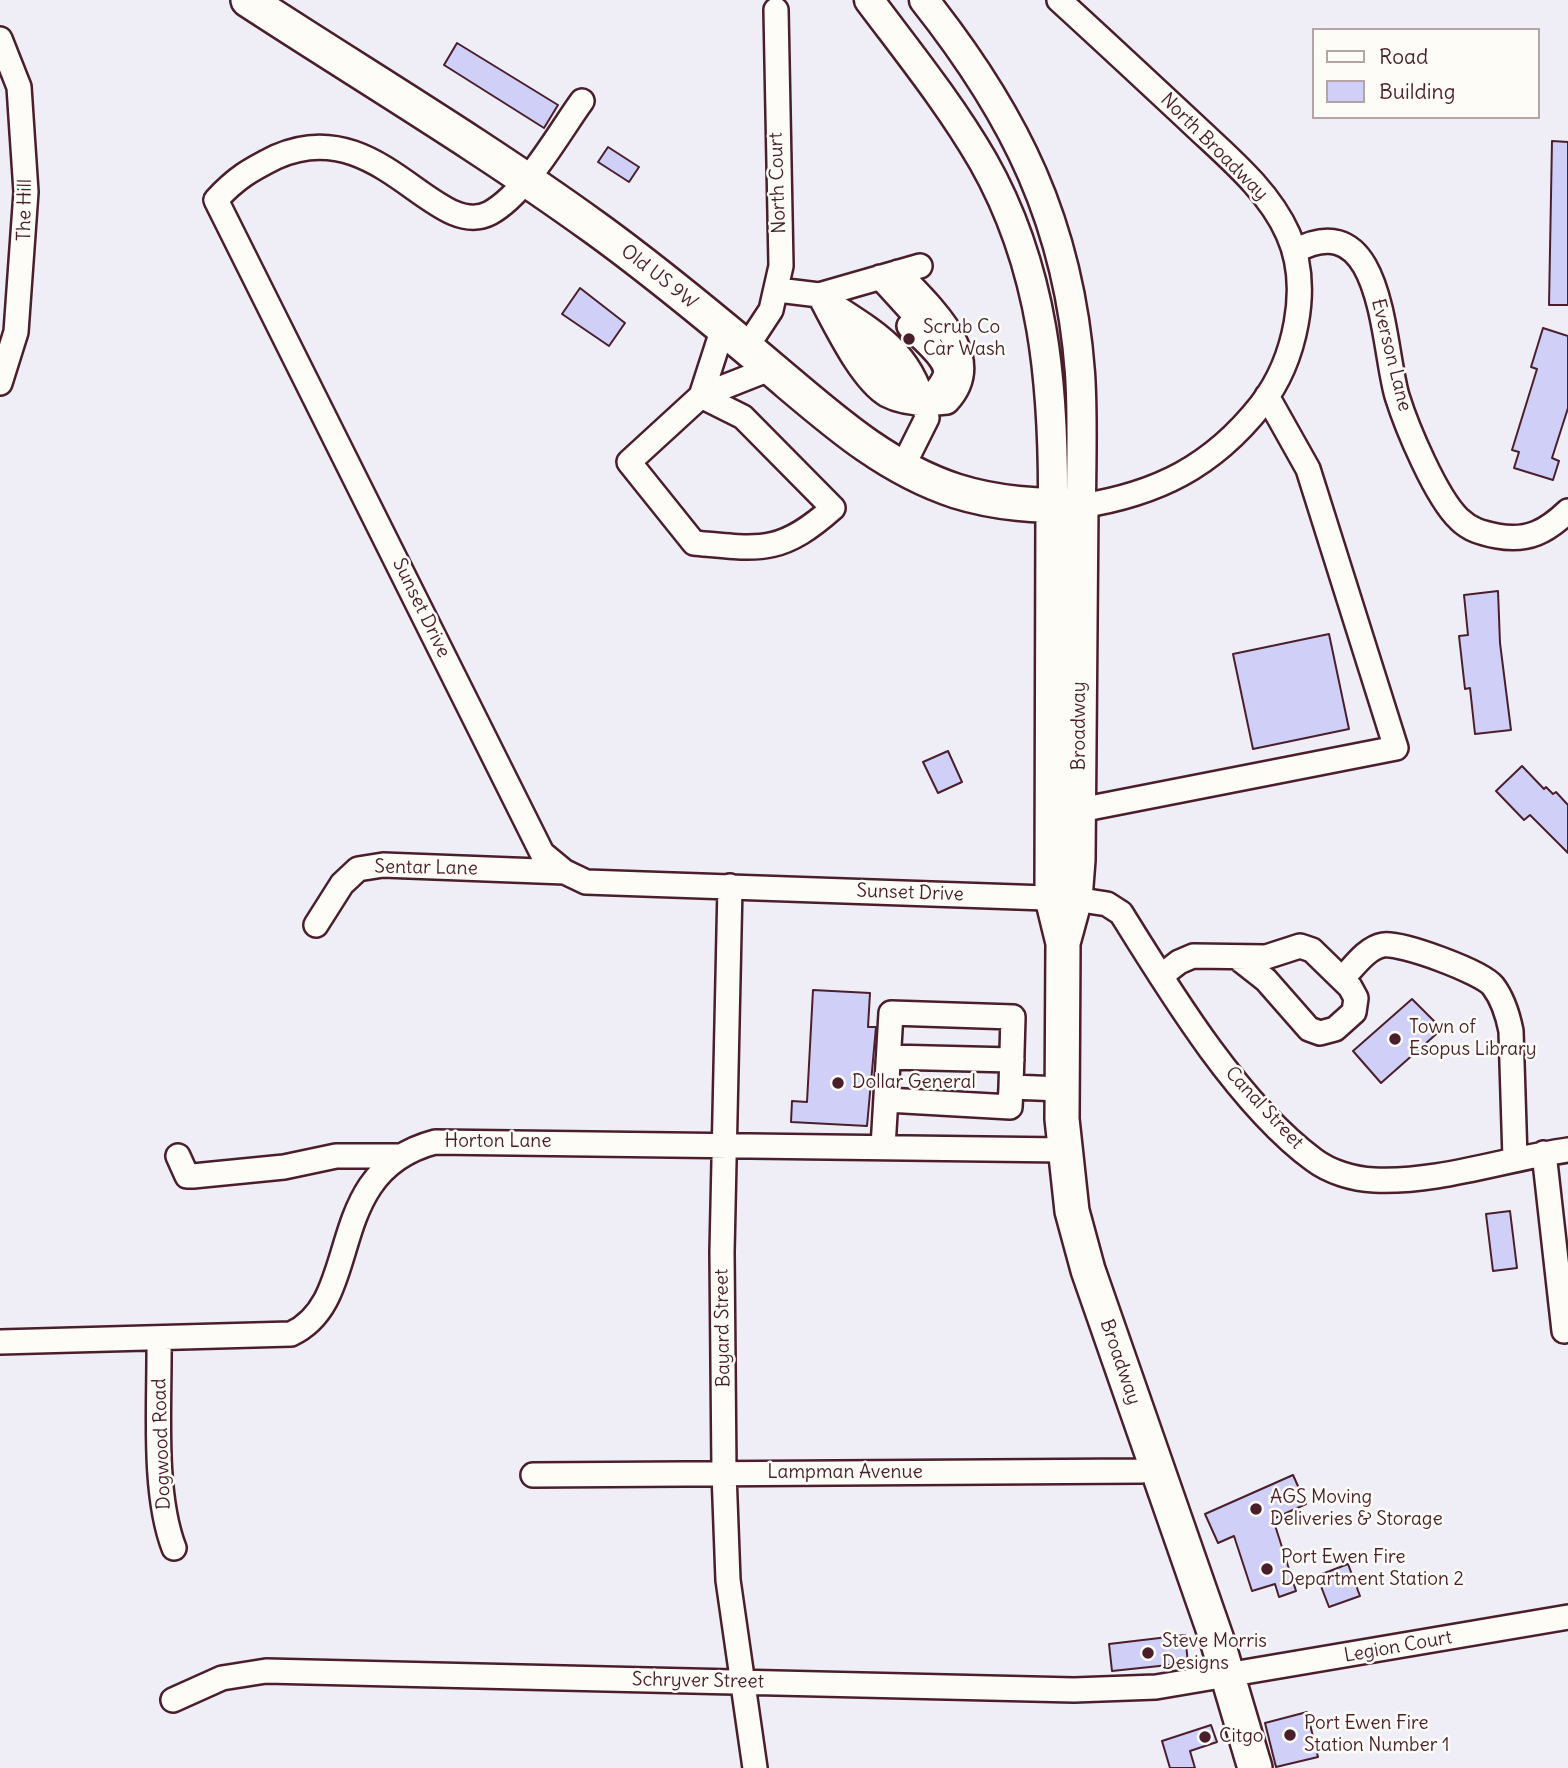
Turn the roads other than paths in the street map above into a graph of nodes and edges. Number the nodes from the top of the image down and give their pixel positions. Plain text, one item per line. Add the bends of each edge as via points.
1 (248, 0) edge
2 (869, 0) edge
3 (924, 0) edge
4 (1059, 0) edge
5 (776, 10) dead end
6 (0, 39) edge
7 (582, 101) dead end
8 (525, 180) junction
9 (1295, 251) junction
10 (891, 274) junction
11 (778, 289) junction
12 (819, 295) junction
13 (735, 338) junction
14 (772, 368) junction
15 (0, 383) edge
16 (701, 396) junction
17 (1268, 396) junction
18 (925, 404) junction
19 (902, 468) junction
20 (1067, 506) junction
21 (1568, 511) edge
22 (1080, 810) junction
23 (565, 872) junction
24 (730, 886) junction
25 (1064, 899) junction
26 (316, 925) dead end
27 (1238, 958) junction
28 (1161, 976) junction
29 (1342, 979) junction
30 (889, 1057) junction
31 (1012, 1060) junction
32 (1062, 1089) junction
33 (1011, 1097) junction
34 (887, 1100) junction
35 (723, 1145) junction
36 (883, 1147) junction
37 (1063, 1150) junction
38 (1568, 1150) edge
39 (1544, 1153) junction
40 (178, 1156) dead end
41 (399, 1156) junction
42 (1515, 1159) junction
43 (1564, 1331) dead end
44 (159, 1338) junction
45 (0, 1342) edge
46 (1157, 1467) junction
47 (724, 1474) junction
48 (533, 1475) dead end
49 (174, 1548) dead end
50 (1568, 1617) edge
51 (1228, 1676) junction
52 (742, 1682) junction
53 (173, 1700) dead end
54 (755, 1768) edge
55 (1255, 1768) edge

1 - 8 highway, Old US 9W
2 - 20 main road via 960,124 1019,241 1034,286 1047,355
3 - 20 main road via 997,100 1020,142 1054,230 1077,349
4 - 9 street, North Broadway via 1246,176 1278,215
5 - 11 street, North Court
6 - 15 street, The Hill via 19,86 26,192 16,332
7 - 8 street
8 - 13 highway, Old US 9W via 633,256
8 - 23 street, Sunset Drive via 490,213 470,219 451,213 361,154 313,146 286,153 237,177 216,200 529,832 542,853
9 - 17 street, North Broadway via 1299,283 1294,330
9 - 21 street, Everson Lane via 1315,240 1336,241 1345,244 1370,275 1397,397 1436,488 1459,519 1478,533 1506,538 1548,529
10 - 12 street
10 - 18 street via 942,362 945,377
10 - 18 street via 959,346 964,365 961,385 947,402
11 - 12 street
11 - 13 street, North Court via 764,322
12 - 18 street via 894,350 913,372
12 - 18 street via 854,359 887,394
13 - 14 highway, Old US 9W
13 - 16 street, North Court
14 - 16 street
14 - 19 highway, Old US 9W via 839,426
16 - 16 street via 629,462 694,543 760,549 809,529 833,508 743,417
17 - 20 street, North Broadway via 1210,455 1167,484 1117,501
17 - 22 street via 1308,469 1396,748
18 - 19 street via 927,418
19 - 20 highway, Old US 9W via 982,498 1029,506
20 - 22 highway, Broadway
20 - 25 highway, Broadway
22 - 25 highway, Broadway
23 - 24 street, Sunset Drive via 586,882
23 - 26 street, Sentar Lane via 383,865 358,869 342,884
24 - 25 street, Sunset Drive
24 - 35 street, Bayard Street
25 - 28 street, Canal Street via 1107,904 1121,913
25 - 32 highway, Broadway
27 - 28 street via 1193,956
27 - 29 street via 1266,957 1300,946 1312,950
27 - 29 street via 1266,980 1309,1029 1320,1032 1335,1029 1353,1012 1356,998
28 - 42 street, Canal Street via 1218,1058 1272,1123 1314,1161 1336,1173 1371,1180 1416,1179
29 - 42 street via 1373,949 1384,945 1400,946 1492,985 1511,1031
30 - 31 street
30 - 31 street via 891,1013 1013,1017
30 - 34 street
31 - 33 street
32 - 33 street
32 - 37 highway, Broadway
33 - 34 street
34 - 36 street
35 - 36 street, Horton Lane
35 - 41 street, Horton Lane via 460,1140 418,1147
35 - 47 street, Bayard Street
36 - 37 street, Horton Lane
37 - 46 highway, Broadway via 1072,1211 1088,1270
38 - 39 street, Canal Street
39 - 42 street, Canal Street
39 - 43 street
40 - 41 street via 187,1176 193,1176 284,1167 336,1156
41 - 44 street, Horton Lane via 363,1198 322,1306 303,1328 273,1337
44 - 45 street, Horton Lane
44 - 49 street, Dogwood Road via 162,1498
46 - 47 street, Lampman Avenue via 1141,1471
46 - 51 highway, Broadway
47 - 48 street, Lampman Avenue
47 - 52 street, Bayard Street via 728,1580
50 - 51 street, Legion Court
51 - 52 street, Schryver Street via 1156,1687 1074,1690
51 - 55 highway, Broadway
52 - 53 street, Schryver Street via 266,1671 222,1678
52 - 54 street, Bayard Street

